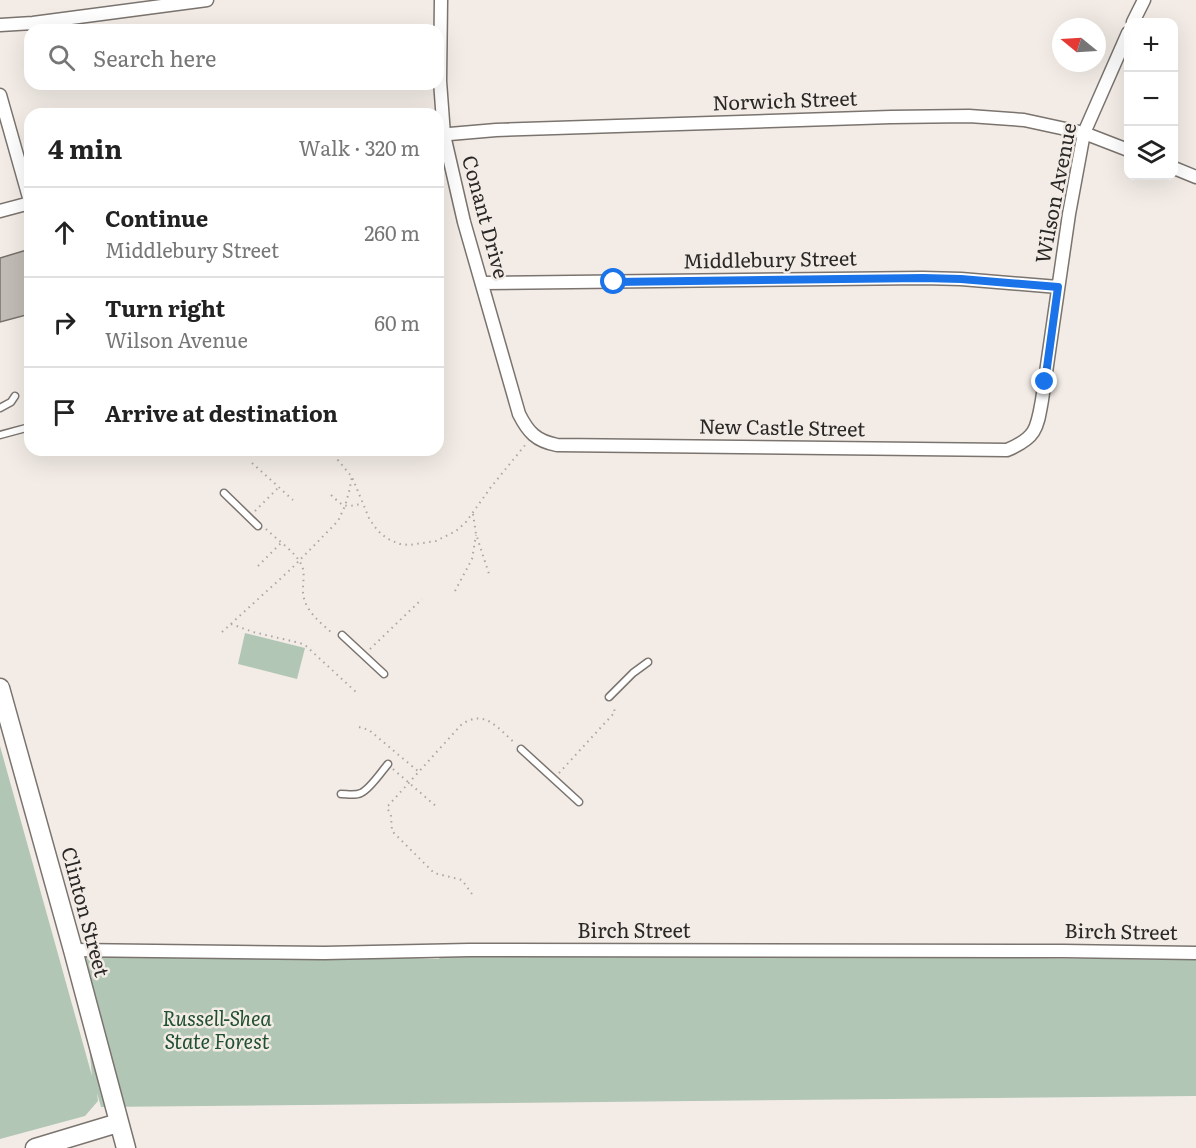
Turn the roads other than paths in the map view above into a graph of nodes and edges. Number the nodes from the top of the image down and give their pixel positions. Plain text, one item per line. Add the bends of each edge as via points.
1 (207, 0) edge
2 (441, 0) edge
3 (1144, 0) edge
4 (1135, 18) edge
5 (441, 24) edge
6 (0, 25) edge
7 (1124, 42) edge
8 (440, 90) edge
9 (0, 96) edge
10 (440, 108) edge
11 (1084, 133) junction
12 (444, 135) edge
13 (444, 146) edge
14 (1124, 148) edge
15 (1178, 170) edge
16 (1196, 177) edge
17 (24, 181) edge
18 (24, 204) edge
19 (0, 211) edge
20 (482, 283) junction
21 (1058, 287) junction
22 (15, 396) dead end
23 (0, 408) edge
24 (24, 429) edge
25 (0, 435) edge
26 (533, 436) joint
27 (1030, 437) joint
28 (224, 493) dead end
29 (258, 526) road end
30 (342, 635) road end
31 (648, 662) dead end
32 (384, 674) dead end
33 (0, 688) edge
34 (609, 697) road end
35 (521, 749) road end
36 (388, 764) dead end
37 (341, 794) dead end
38 (579, 802) dead end
39 (73, 950) junction
40 (1196, 953) edge
41 (118, 1123) junction
42 (35, 1148) edge
43 (126, 1148) edge

1 - 6 street
2 - 5 street, Conant Drive
3 - 4 street
7 - 11 street, Wilson Avenue
8 - 10 street, Conant Drive
9 - 17 street
11 - 12 street, Norwich Street via 1024,120 947,116 508,129
11 - 14 street, Norwich Street
11 - 21 street, Wilson Avenue
13 - 20 street, Conant Drive
15 - 16 street
18 - 19 street
20 - 21 street, Middlebury Street via 923,278
20 - 26 street, Conant Drive via 519,414
21 - 27 street, Wilson Avenue via 1039,417
22 - 23 lane
24 - 25 lane
26 - 27 street, New Castle Street via 557,445 1006,450
28 - 29 lane
30 - 32 lane
31 - 34 lane
33 - 39 main road, Clinton Street
35 - 38 lane
36 - 37 lane via 362,793
39 - 40 street, Birch Street
39 - 41 main road, Clinton Street
41 - 42 main road
41 - 43 main road, Clinton Street

